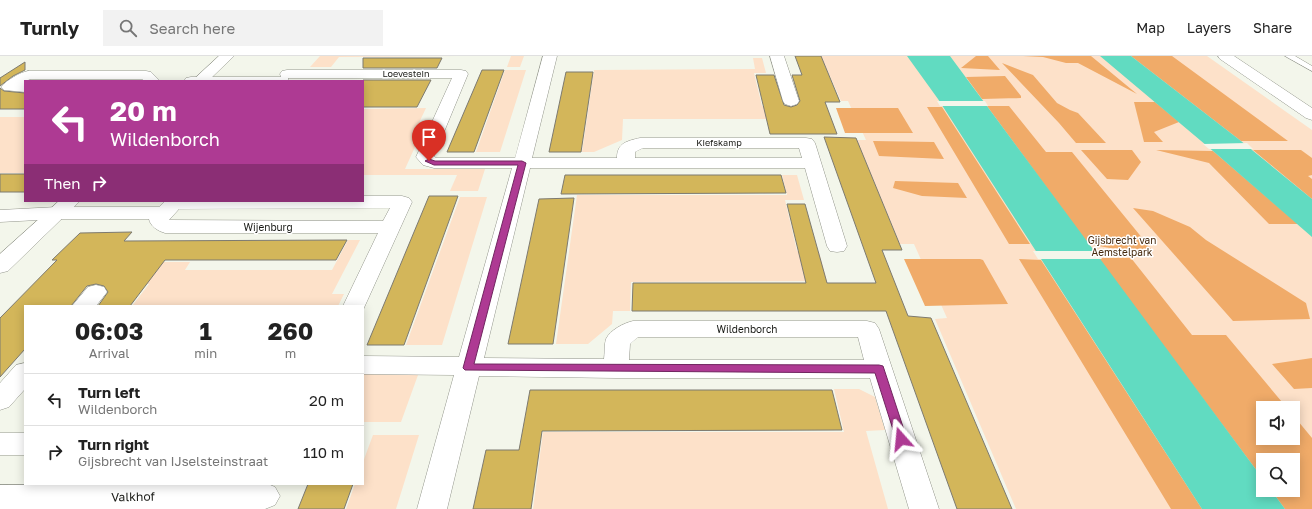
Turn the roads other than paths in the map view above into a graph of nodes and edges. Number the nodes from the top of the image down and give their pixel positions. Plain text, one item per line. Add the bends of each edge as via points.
1 (226, 56) edge
2 (550, 56) edge
3 (777, 56) edge
4 (1225, 56) edge
5 (1244, 56) edge
6 (1289, 56) edge
7 (299, 61) dead end
8 (1312, 69) edge
9 (284, 79) edge
10 (151, 80) edge
11 (201, 80) edge
12 (242, 80) edge
13 (24, 87) edge
14 (364, 88) edge
15 (456, 88) junction
16 (791, 100) dead end
17 (1312, 101) edge
18 (1312, 115) edge
19 (522, 163) junction
20 (172, 205) edge
21 (64, 207) edge
22 (0, 216) edge
23 (390, 227) junction
24 (837, 246) dead end
25 (0, 266) edge
26 (354, 305) edge
27 (364, 365) edge
28 (468, 367) junction
29 (616, 369) junction
30 (879, 369) junction
31 (24, 373) edge
32 (0, 400) edge
33 (0, 444) edge
34 (24, 444) edge
35 (265, 496) edge
36 (0, 498) edge
37 (432, 509) edge
38 (924, 509) edge

1 - 11 street
2 - 19 street
3 - 16 street
4 - 18 street
5 - 17 street
6 - 8 lane
7 - 9 street
9 - 12 street, Loevestein
9 - 15 street, Loevestein via 461,74
10 - 13 street via 146,75 28,75 9,87
14 - 15 street, Loevestein
15 - 19 street, Loevestein via 425,157 434,163
19 - 24 street, Kiefskamp via 811,163
19 - 28 street
20 - 21 street
20 - 23 street, Wijenburg via 158,220 166,227
20 - 23 street via 402,202
21 - 22 street via 33,215
21 - 25 street
23 - 26 street
27 - 28 street
28 - 29 street
28 - 37 street
29 - 30 street
29 - 30 street, Wildenborch via 618,340 633,329 867,329
30 - 38 street, Wildenborch
31 - 32 street
33 - 34 street
35 - 36 street, Valkhof

